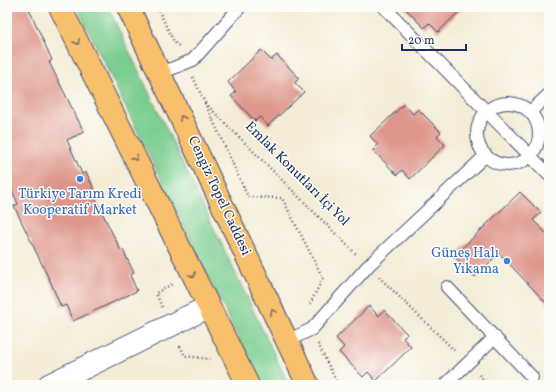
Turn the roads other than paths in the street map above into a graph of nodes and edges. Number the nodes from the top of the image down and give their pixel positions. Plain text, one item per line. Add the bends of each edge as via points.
1 (60, 7) edge
2 (128, 7) edge
3 (240, 7) edge
4 (384, 7) edge
5 (161, 73) junction
6 (549, 94) edge
7 (487, 111) junction
8 (530, 112) junction
9 (486, 155) junction
10 (530, 155) junction
11 (549, 175) edge
12 (447, 287) dead end
13 (208, 307) junction
14 (495, 338) junction
15 (287, 341) junction
16 (532, 377) dead end
17 (48, 385) edge
18 (248, 385) edge
19 (308, 385) edge
20 (445, 385) edge

1 -> 13 main road
2 - 5 main road, Cengiz Topel Caddesi
3 - 5 lane via 193,60
4 - 7 lane
15 -> 5 main road, Cengiz Topel Caddesi
6 - 8 lane
7 - 8 lane via 504,103 513,103
7 - 9 lane via 478,125 477,133
7 - 10 lane
8 - 10 lane via 538,129 535,148
9 - 10 lane via 496,162 508,164
9 - 15 lane via 368,266 312,329
10 - 11 lane
12 - 14 lane
13 - 17 street
13 - 18 main road
14 - 16 lane
14 - 20 lane
15 - 19 main road, Cengiz Topel Caddesi

